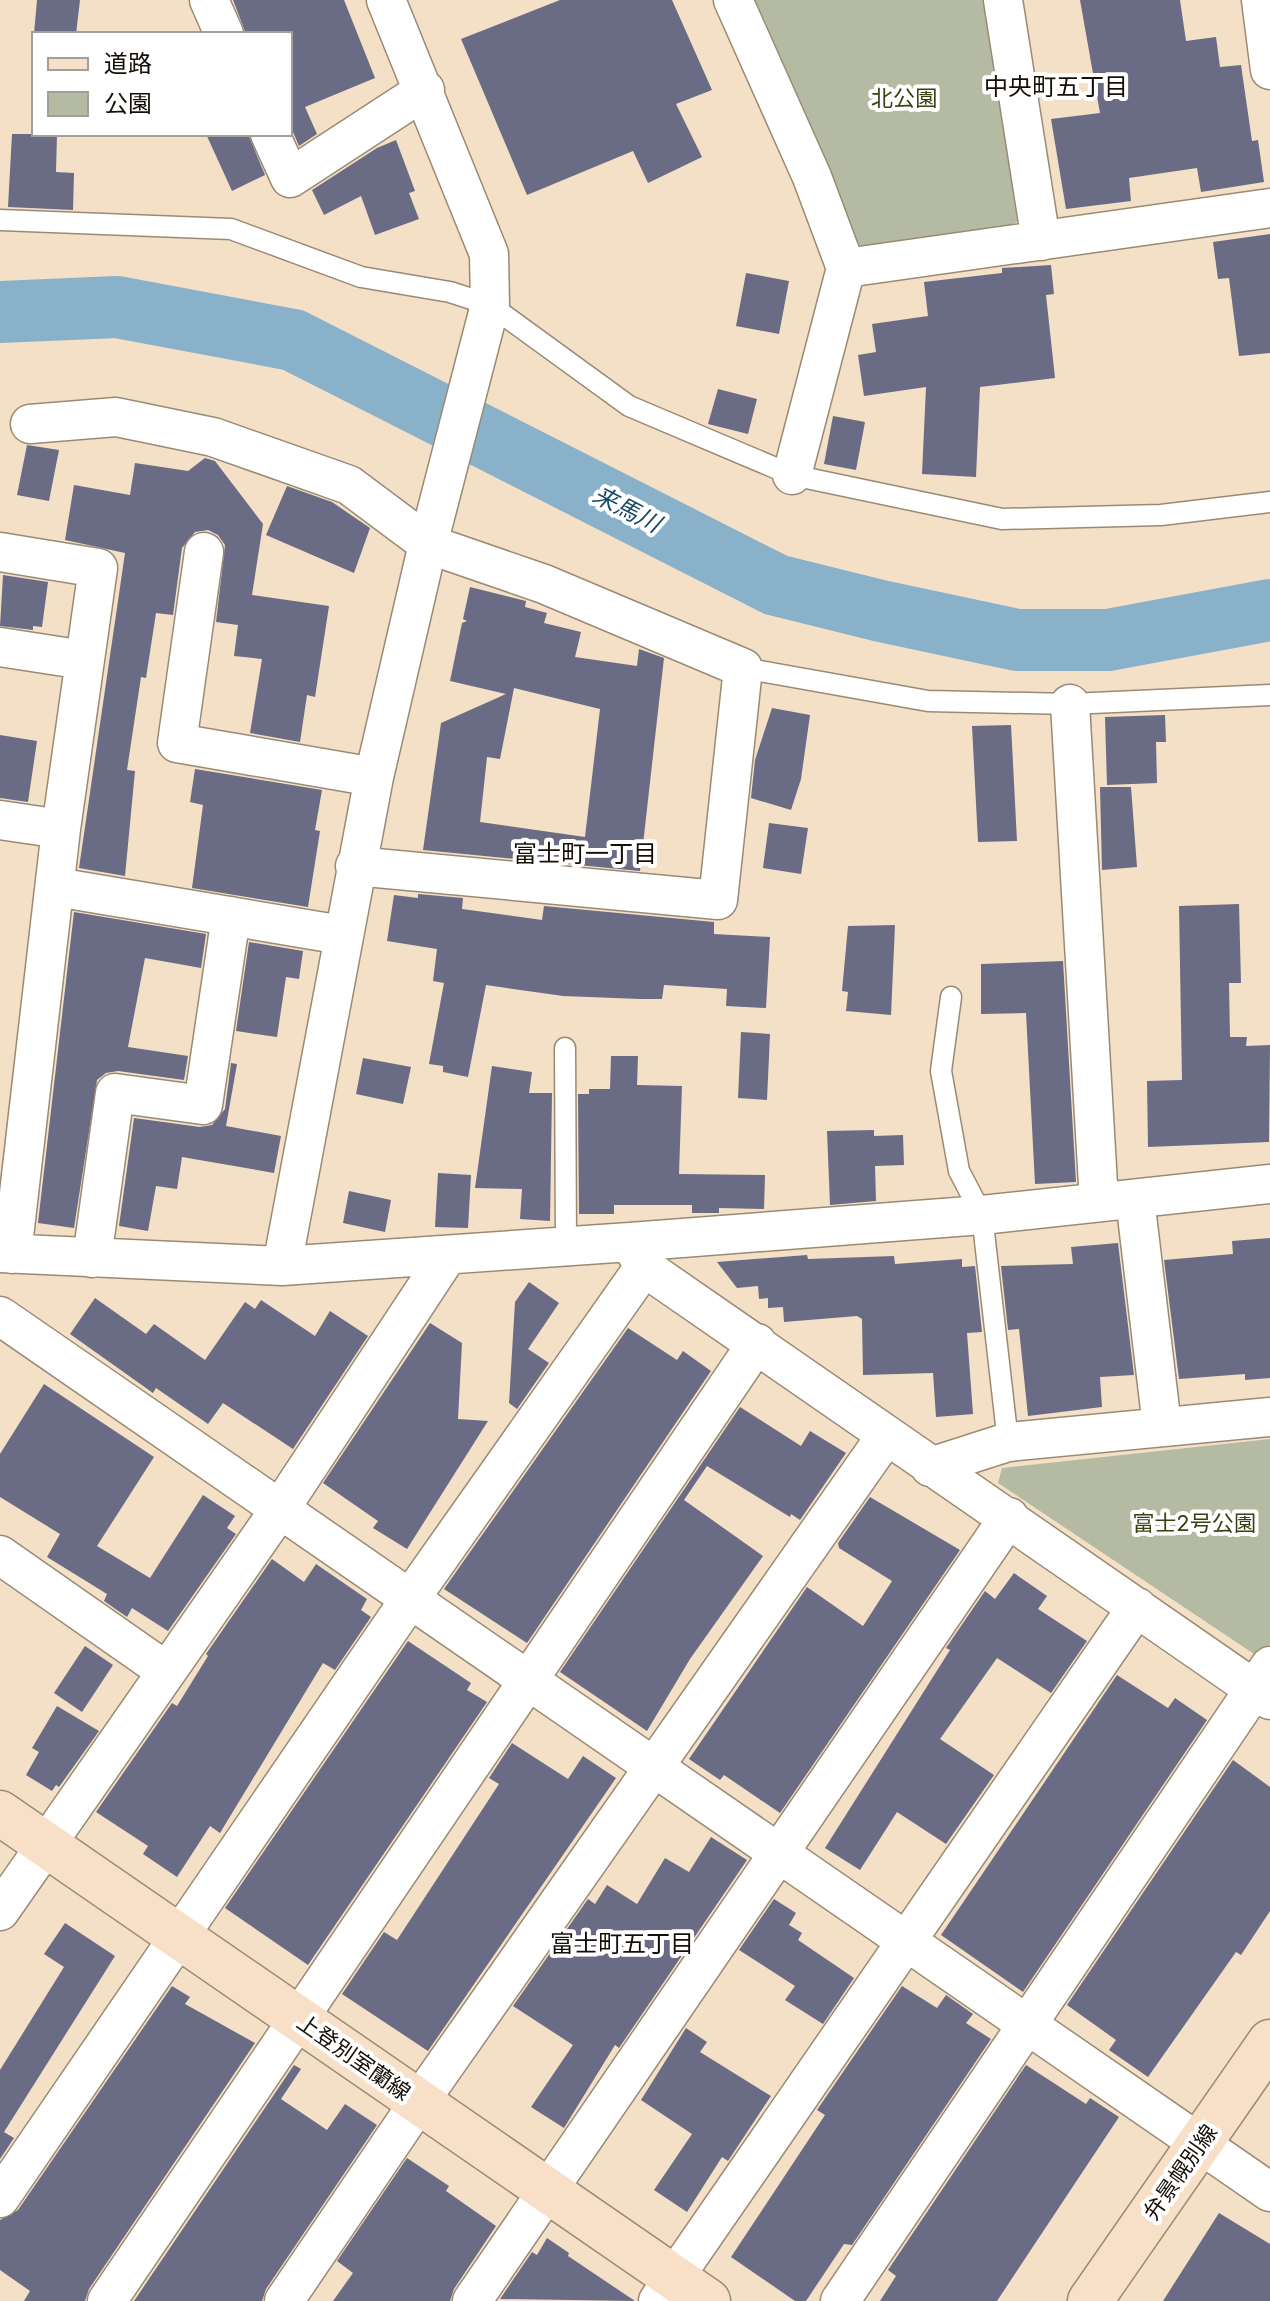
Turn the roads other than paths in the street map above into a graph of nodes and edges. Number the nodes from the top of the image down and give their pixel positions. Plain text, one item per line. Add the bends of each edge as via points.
1 (209, 0) edge
2 (386, 0) edge
3 (733, 0) edge
4 (1003, 0) edge
5 (1261, 0) edge
6 (223, 32) edge
7 (1270, 70) edge
8 (425, 90) junction
9 (271, 136) edge
10 (1270, 208) edge
11 (0, 220) edge
12 (1041, 241) junction
13 (846, 268) junction
14 (490, 305) junction
15 (30, 424) dead end
16 (792, 475) junction
17 (1270, 502) edge
18 (432, 530) junction
19 (0, 552) edge
20 (204, 552) dead end
21 (0, 647) edge
22 (84, 660) junction
23 (743, 668) junction
24 (1270, 695) edge
25 (1070, 704) junction
26 (374, 777) junction
27 (0, 820) edge
28 (61, 829) junction
29 (355, 866) junction
30 (56, 887) junction
31 (231, 916) junction
32 (342, 935) junction
33 (951, 997) dead end
34 (565, 1048) dead end
35 (1270, 1184) edge
36 (1117, 1200) junction
37 (982, 1215) junction
38 (566, 1247) junction
39 (6, 1254) edge
40 (637, 1255) junction
41 (447, 1256) junction
42 (92, 1258) junction
43 (282, 1266) junction
44 (0, 1316) edge
45 (757, 1343) junction
46 (1270, 1417) edge
47 (1162, 1426) junction
48 (886, 1436) junction
49 (1008, 1442) junction
50 (930, 1467) junction
51 (280, 1509) junction
52 (1009, 1517) junction
53 (0, 1555) edge
54 (410, 1599) junction
55 (1137, 1607) junction
56 (166, 1671) junction
57 (526, 1679) junction
58 (1265, 1685) edge
59 (653, 1768) junction
60 (0, 1813) edge
61 (46, 1844) junction
62 (779, 1855) junction
63 (0, 1911) edge
64 (181, 1937) junction
65 (903, 1942) junction
66 (298, 2018) junction
67 (1027, 2028) junction
68 (1270, 2042) edge
69 (419, 2102) junction
70 (1199, 2145) junction
71 (549, 2190) junction
72 (1270, 2192) edge
73 (0, 2198) edge
74 (680, 2293) edge
75 (107, 2301) edge
76 (284, 2301) edge
77 (472, 2301) edge
78 (840, 2301) edge
79 (1090, 2301) edge

1 - 6 street
2 - 8 street
3 - 13 street via 812,177
4 - 12 street
5 - 7 street
8 - 9 street via 290,178
8 - 14 street via 489,254
10 - 12 street
11 - 14 lane via 231,229 361,277 450,292
12 - 13 street
13 - 16 street
14 - 16 lane via 629,406
14 - 18 street
15 - 18 street via 116,417 213,437 349,485
16 - 17 lane via 1002,519 1161,515
18 - 23 street
18 - 26 street
19 - 22 street via 98,568
20 - 26 street via 177,743
21 - 22 street
22 - 28 street
23 - 25 lane via 928,701
23 - 29 street via 718,900
24 - 25 lane
25 - 36 street
26 - 29 street
27 - 28 street
28 - 30 street
29 - 32 street
30 - 31 street
30 - 39 street
31 - 32 street
31 - 42 street via 203,1105 115,1093
32 - 43 street
33 - 37 lane via 941,1071 959,1171
34 - 38 lane
35 - 36 street
36 - 37 street
36 - 47 street
37 - 40 street
37 - 49 lane
38 - 40 street
38 - 41 street
39 - 42 street
40 - 45 street
40 - 54 street
41 - 43 street
41 - 51 street
42 - 43 street
44 - 51 street
45 - 48 street
45 - 57 street
46 - 47 street
47 - 49 street
48 - 50 street
48 - 59 street
49 - 50 street
50 - 52 street
51 - 54 street
51 - 56 street
52 - 55 street
52 - 62 street
53 - 56 street
54 - 57 street
54 - 64 street
55 - 58 street
55 - 65 street
56 - 61 street
57 - 59 street
57 - 66 street
58 - 67 street
59 - 62 street
59 - 69 street
60 - 61 main road, 上登別室蘭線
61 - 63 street
61 - 64 main road, 上登別室蘭線
62 - 65 street
62 - 71 street
64 - 66 main road, 上登別室蘭線
64 - 73 street
65 - 67 street
65 - 74 street
66 - 69 main road, 上登別室蘭線
66 - 75 street
67 - 70 street
67 - 78 street
68 - 70 main road, 弁景幌別線
69 - 71 main road, 上登別室蘭線
69 - 76 street
70 - 72 street
70 - 79 main road, 弁景幌別線
71 - 74 main road, 上登別室蘭線
71 - 77 street

